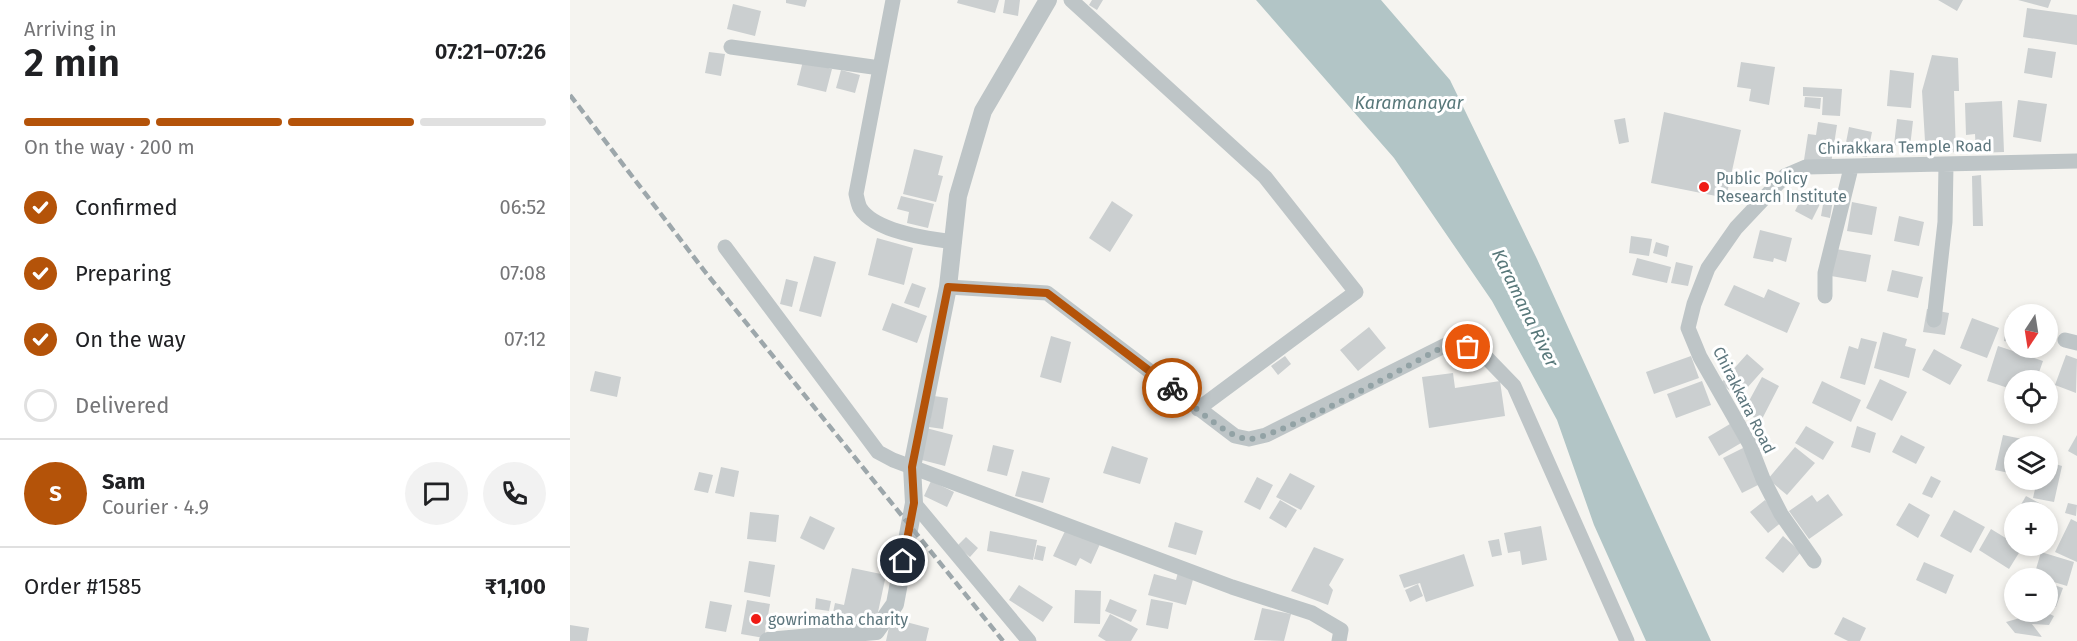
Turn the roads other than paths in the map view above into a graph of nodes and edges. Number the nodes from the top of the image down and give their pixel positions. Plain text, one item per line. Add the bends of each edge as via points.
1 (892, 0) edge
2 (1048, 0) edge
3 (1071, 0) edge
4 (731, 47) dead end
5 (880, 68) junction
6 (2077, 161) edge
7 (1946, 165) junction
8 (1851, 168) junction
9 (954, 242) junction
10 (725, 247) dead end
11 (948, 287) junction
12 (1825, 296) dead end
13 (1694, 304) joint
14 (1935, 320) dead end
15 (1198, 409) junction
16 (912, 467) junction
17 (914, 503) junction
18 (1814, 561) dead end
19 (768, 641) edge
20 (1029, 641) edge
21 (1339, 641) edge
22 (1627, 641) edge

1 - 5 street
2 - 9 street via 983,111 958,196
3 - 15 street via 1265,177 1356,292
4 - 5 street
5 - 9 street via 856,194 860,208 877,222 920,238
6 - 7 street, Chirakkara Temple Road
7 - 8 street, Chirakkara Temple Road
7 - 14 street via 1945,222
8 - 12 street via 1825,273
8 - 13 street, Chirakkara Temple Road via 1806,167 1785,176 1737,228 1708,268
9 - 11 street
10 - 16 street via 878,452
11 - 15 street via 1047,293
11 - 16 street
13 - 18 street, Chirakkara Road via 1688,328 1700,357 1749,443 1762,479 1797,540
15 - 22 street via 1236,436 1249,439 1306,417 1454,341 1482,353 1514,386
16 - 17 street
16 - 21 street via 1232,587 1312,613 1341,630
17 - 19 street via 895,604 876,631
17 - 20 street

